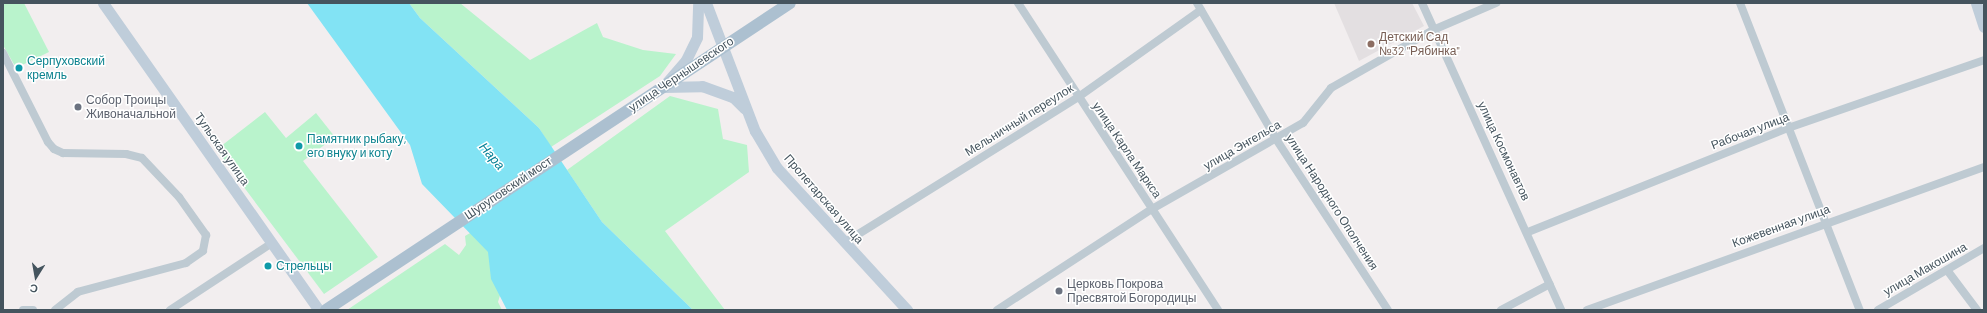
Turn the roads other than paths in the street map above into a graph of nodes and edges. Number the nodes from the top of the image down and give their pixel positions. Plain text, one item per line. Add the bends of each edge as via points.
1 (103, 3) edge
2 (698, 3) edge
3 (706, 3) edge
4 (790, 3) edge
5 (1018, 3) edge
6 (1422, 3) edge
7 (1496, 3) edge
8 (1740, 3) edge
9 (1976, 3) edge
10 (1199, 7) edge
11 (1984, 28) edge
12 (1433, 30) junction
13 (723, 46) junction
14 (3, 53) edge
15 (1984, 60) edge
16 (663, 87) junction
17 (1078, 98) junction
18 (747, 111) junction
19 (1791, 127) junction
20 (1276, 139) junction
21 (572, 146) joint
22 (1984, 167) edge
23 (1152, 209) junction
24 (1826, 221) junction
25 (1528, 232) junction
26 (272, 243) junction
27 (844, 243) junction
28 (1984, 248) edge
29 (1947, 270) junction
30 (1550, 284) junction
31 (23, 310) edge
32 (33, 310) edge
33 (55, 310) edge
34 (170, 310) edge
35 (319, 310) edge
36 (326, 310) edge
37 (907, 310) edge
38 (997, 310) edge
39 (1218, 310) edge
40 (1388, 310) edge
41 (1501, 310) edge
42 (1561, 310) edge
43 (1587, 310) edge
44 (1860, 310) edge
45 (1878, 310) edge
46 (1977, 310) edge

1 - 26 street, Тульская улица
2 - 16 street via 697,36 686,60
3 - 13 street, Пролетарская улица
4 - 13 main road, улица Чернышевского
5 - 17 street, улица Карла Маркса
6 - 12 street, улица Космонавтов
7 - 12 street, улица Энгельса
8 - 19 street
9 - 11 street
10 - 17 street, Мельничный переулок
10 - 20 street, улица Народного Ополчения
12 - 20 street, улица Энгельса via 1331,88 1303,123
12 - 25 street, улица Космонавтов
13 - 16 main road, улица Чернышевского
13 - 18 street, Пролетарская улица
14 - 33 street via 48,142 54,149 63,153 126,154 150,163 202,226 206,235 203,251 186,262 78,292
15 - 19 street, Рабочая улица
16 - 18 street via 684,84 719,90 733,97
16 - 21 main road, улица Чернышевского
17 - 23 street, улица Карла Маркса
17 - 27 street, Мельничный переулок
18 - 27 street, Пролетарская улица via 777,168
19 - 24 street
19 - 25 street, Рабочая улица
20 - 23 street, улица Энгельса
20 - 40 street, улица Народного Ополчения
21 - 36 main road, Шуруповский мост
22 - 24 street, Кожевенная улица
23 - 38 street, улица Энгельса
23 - 39 street, улица Карла Маркса
24 - 43 street, Кожевенная улица
24 - 44 street
25 - 30 street, улица Космонавтов
26 - 34 street
26 - 35 street, Тульская улица
27 - 37 street, Пролетарская улица
28 - 29 street, улица Макошина
29 - 45 street, улица Макошина
29 - 46 street
30 - 41 street
30 - 42 street, улица Космонавтов
31 - 32 street

